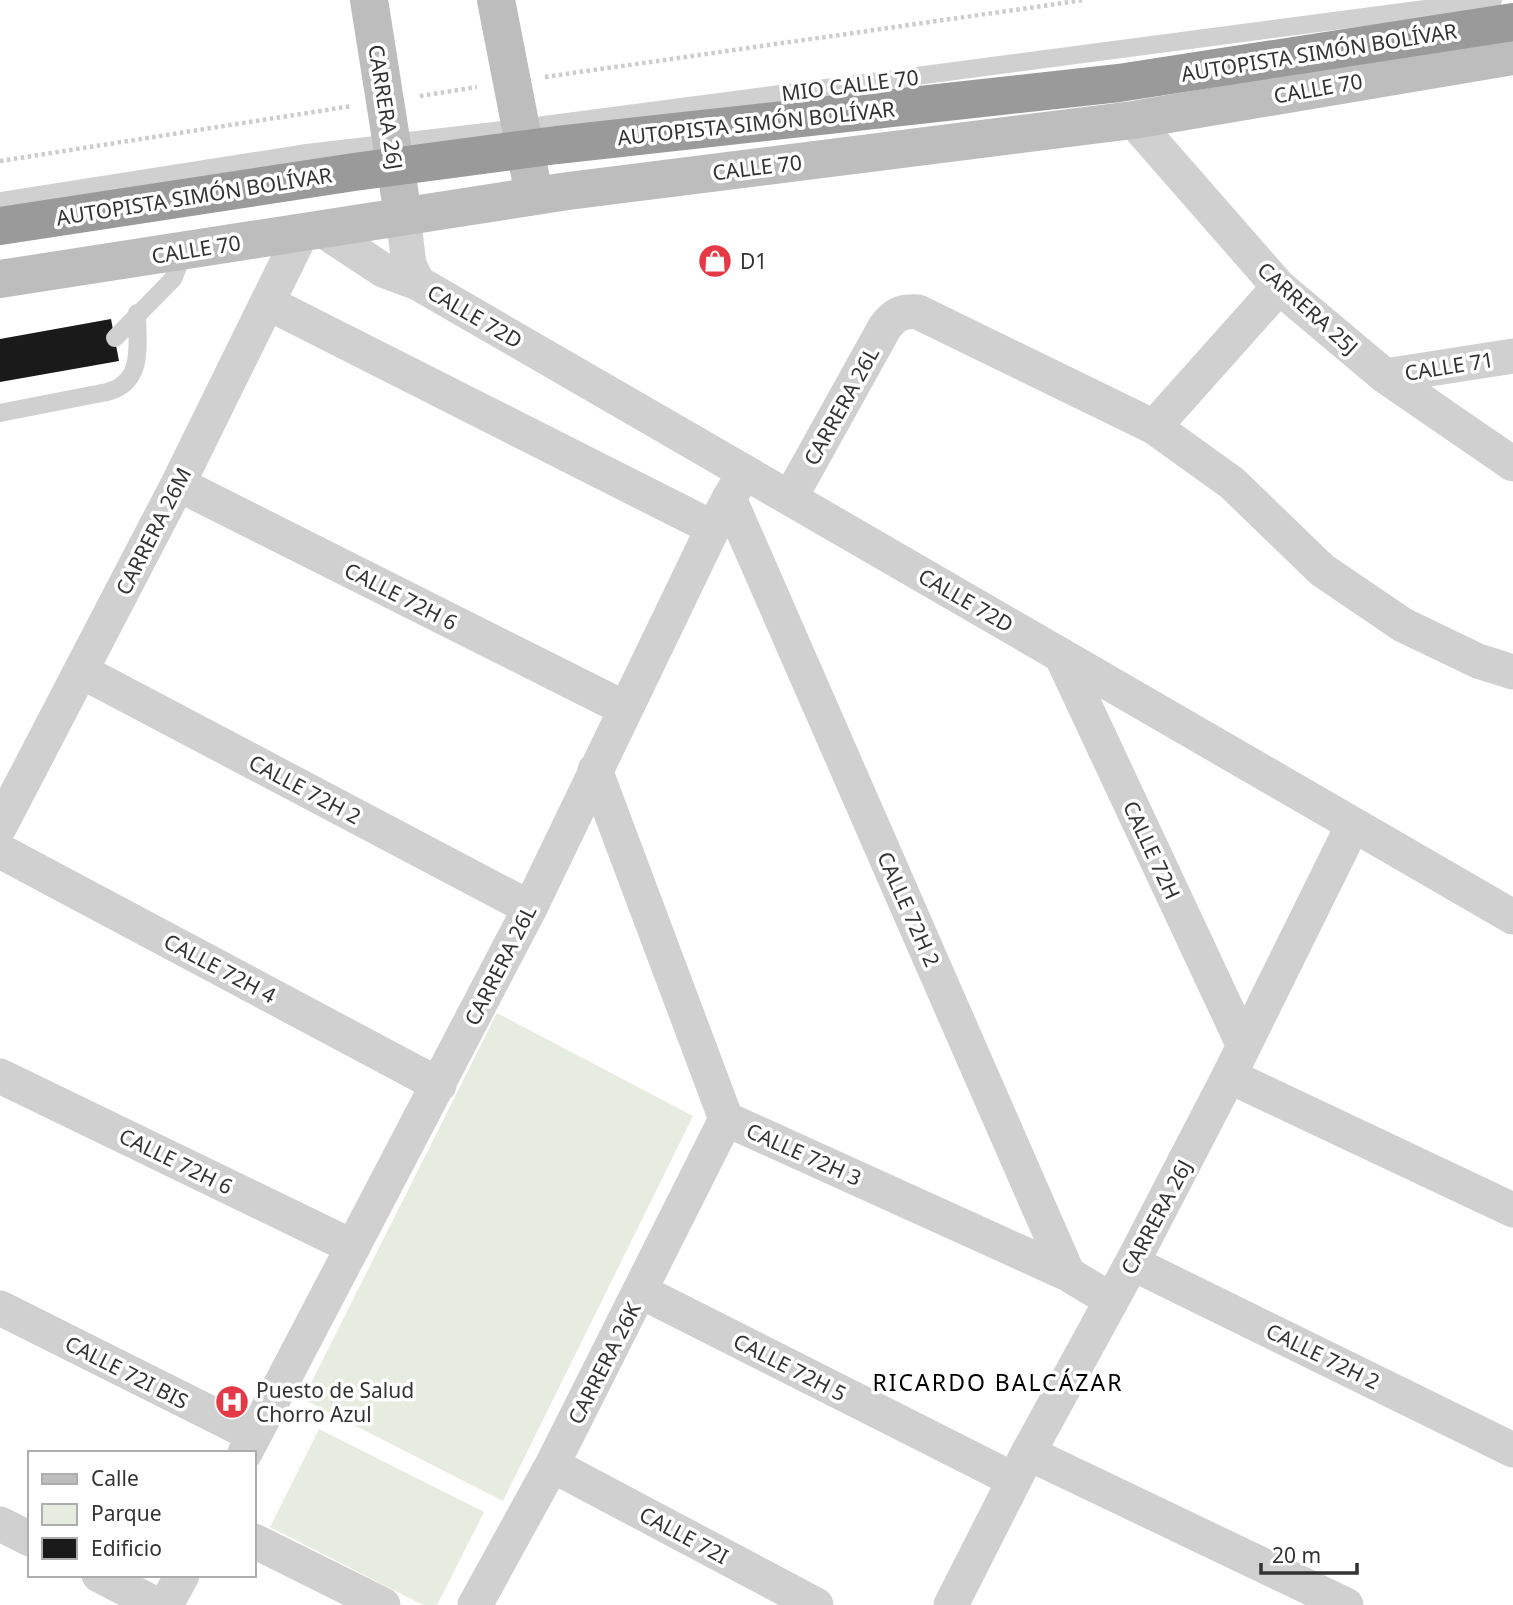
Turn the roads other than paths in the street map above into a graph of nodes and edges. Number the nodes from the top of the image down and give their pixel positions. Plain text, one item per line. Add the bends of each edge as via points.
1 (369, 0) edge
2 (496, 0) edge
3 (1493, 0) edge
4 (1513, 22) edge
5 (1467, 46) junction
6 (1513, 56) edge
7 (1133, 120) junction
8 (522, 139) junction
9 (393, 155) junction
10 (534, 195) junction
11 (0, 201) edge
12 (403, 215) junction
13 (0, 226) edge
14 (311, 231) junction
15 (185, 250) junction
16 (0, 279) edge
17 (418, 283) junction
18 (1279, 287) junction
19 (268, 303) junction
20 (137, 313) junction
21 (114, 338) dead end
22 (1513, 356) edge
23 (1385, 376) junction
24 (0, 413) edge
25 (1154, 427) junction
26 (1513, 464) edge
27 (178, 484) junction
28 (790, 498) junction
29 (729, 499) junction
30 (1061, 655) junction
31 (80, 671) junction
32 (1513, 672) edge
33 (624, 708) junction
34 (594, 770) junction
35 (1353, 825) junction
36 (0, 827) edge
37 (0, 851) edge
38 (530, 908) junction
39 (1513, 917) edge
40 (1243, 1044) junction
41 (0, 1076) edge
42 (1228, 1076) junction
43 (439, 1085) junction
44 (726, 1119) junction
45 (1513, 1210) edge
46 (353, 1247) junction
47 (1132, 1263) junction
48 (1068, 1274) junction
49 (640, 1291) junction
50 (1111, 1300) junction
51 (0, 1308) edge
52 (249, 1444) edge
53 (1513, 1450) edge
54 (552, 1465) junction
55 (1021, 1466) junction
56 (0, 1524) edge
57 (28, 1538) edge
58 (256, 1542) edge
59 (103, 1577) edge
60 (181, 1577) edge
61 (157, 1605) edge
62 (166, 1605) edge
63 (383, 1605) edge
64 (475, 1605) edge
65 (816, 1605) edge
66 (951, 1605) edge
67 (1346, 1605) edge

1 - 9 street, CARRERA 26J
2 - 8 street
3 - 8 lane, MIO CALLE 70
4 - 5 highway, AUTOPISTA SIMÓN BOLÍVAR
5 - 6 street, CALLE 70
5 - 7 street, CALLE 70
5 - 8 highway, AUTOPISTA SIMÓN BOLÍVAR
7 - 10 street, CALLE 70
7 - 18 street, CARRERA 25J
8 - 9 highway, AUTOPISTA SIMÓN BOLÍVAR
8 - 10 street
9 - 11 lane via 307,153
9 - 12 street, CARRERA 26J
9 - 13 highway, AUTOPISTA SIMÓN BOLÍVAR
10 - 12 street, CALLE 70
12 - 14 street, CALLE 70
12 - 17 street, CALLE 72D via 409,265
14 - 15 street, CALLE 70
14 - 17 street, CALLE 72D via 383,270
14 - 19 street, CARRERA 26M
15 - 16 street, CALLE 70
15 - 20 lane via 173,279
17 - 29 street, CALLE 72D
18 - 23 street, CARRERA 25J
18 - 25 street
19 - 27 street, CARRERA 26M
19 - 29 street
20 - 21 lane
20 - 24 lane via 136,364 123,386
22 - 23 street, CALLE 71
23 - 26 street, CARRERA 25J
25 - 28 street, CARRERA 26L via 918,312 905,312 894,315 885,327
25 - 32 street via 1232,483 1322,570 1403,625 1478,661
27 - 31 street, CARRERA 26M
27 - 33 street, CALLE 72H 6
28 - 29 street, CALLE 72D
28 - 30 street, CALLE 72D
29 - 33 street, CARRERA 26L
29 - 48 street, CALLE 72H 2
30 - 35 street, CALLE 72D
30 - 40 street, CALLE 72H
31 - 36 street, CARRERA 26M
31 - 38 street, CALLE 72H 2
33 - 34 street, CARRERA 26L
34 - 38 street, CARRERA 26L
34 - 44 street, CALLE 72H 3
35 - 39 street, CALLE 72D
35 - 40 street, CARRERA 26J
37 - 43 street, CALLE 72H 4
38 - 43 street, CARRERA 26L
40 - 42 street, CARRERA 26J
41 - 46 street, CALLE 72H 6
42 - 45 street
42 - 47 street, CARRERA 26J
43 - 46 street, CARRERA 26L
44 - 48 street, CALLE 72H 3
44 - 49 street, CARRERA 26K
46 - 52 street, CARRERA 26L
47 - 50 street, CARRERA 26J
47 - 53 street, CALLE 72H 2
48 - 50 street
49 - 54 street, CARRERA 26K
49 - 55 street, CALLE 72H 5
50 - 55 street, CARRERA 26J
51 - 52 street, CALLE 72I BIS
54 - 64 street, CARRERA 26K
54 - 65 street, CALLE 72I
55 - 66 street, CARRERA 26J
55 - 67 street, CALLE 72H 5
56 - 57 street
58 - 63 street
59 - 61 street
60 - 62 street

